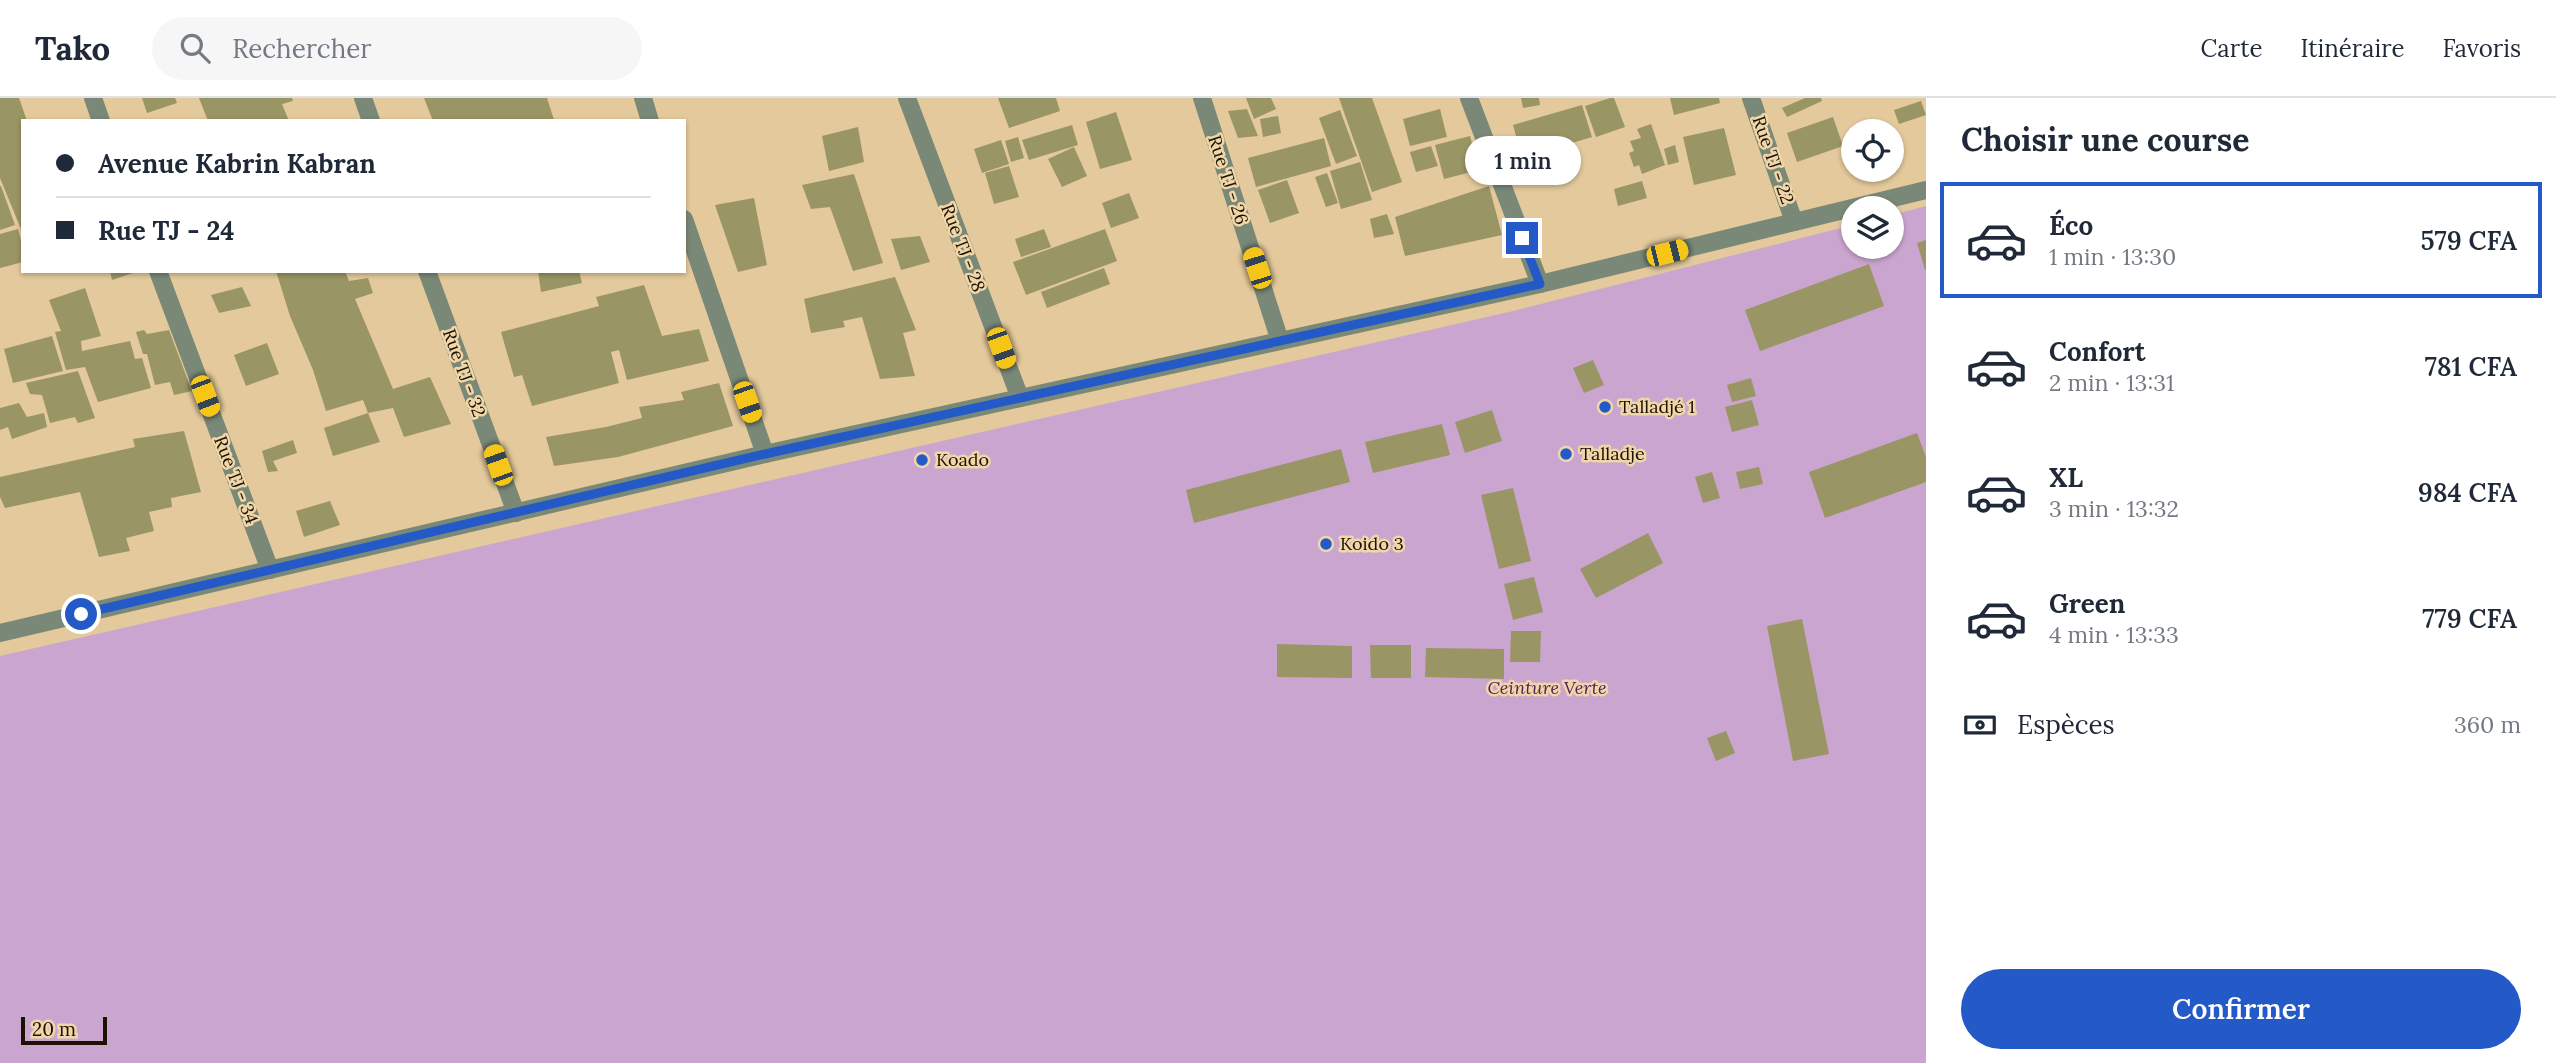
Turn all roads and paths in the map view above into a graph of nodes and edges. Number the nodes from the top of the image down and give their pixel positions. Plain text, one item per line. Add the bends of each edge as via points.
1 (93, 98) edge
2 (363, 98) edge
3 (643, 98) edge
4 (907, 98) edge
5 (1202, 98) edge
6 (1469, 98) edge
7 (1751, 98) edge
8 (100, 119) edge
9 (370, 119) edge
10 (649, 119) edge
11 (1926, 190) edge
12 (1794, 222) junction
13 (686, 225) edge
14 (159, 273) edge
15 (428, 273) edge
16 (1540, 284) junction
17 (1280, 341) junction
18 (1020, 398) junction
19 (765, 454) junction
20 (516, 513) junction
21 (270, 570) junction
22 (0, 633) edge

1 - 8 street
2 - 9 street
3 - 10 street
4 - 18 street, Rue TJ - 28
5 - 17 street, Rue TJ - 26
6 - 16 street
7 - 12 street, Rue TJ - 22
11 - 12 street
12 - 16 street
13 - 19 street
14 - 21 street, Rue TJ - 34
15 - 20 street, Rue TJ - 32
16 - 17 street
17 - 18 street
18 - 19 street
19 - 20 street
20 - 21 street
21 - 22 street

